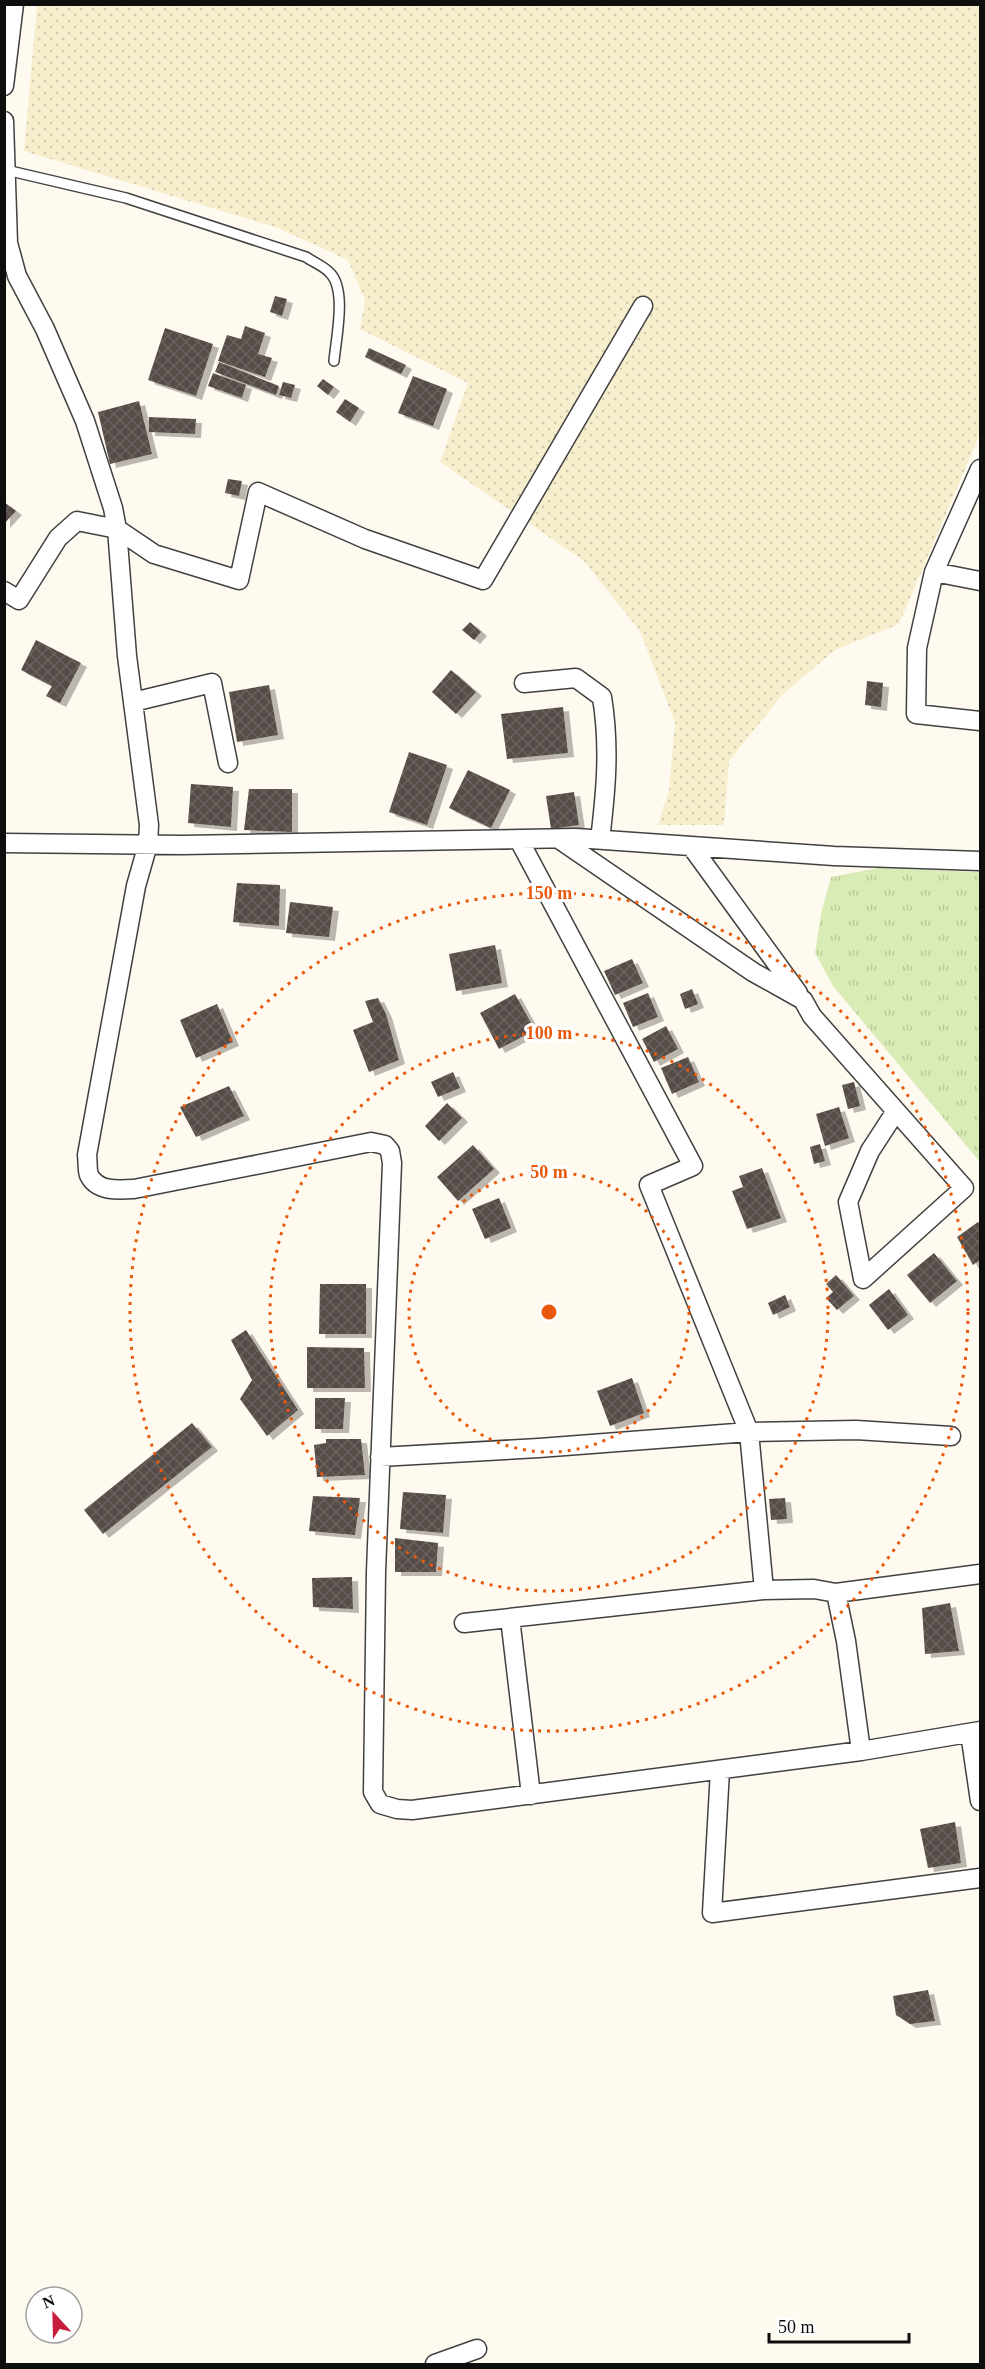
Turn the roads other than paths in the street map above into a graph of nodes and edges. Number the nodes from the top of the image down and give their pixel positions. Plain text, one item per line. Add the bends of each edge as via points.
1 (14, 4) edge
2 (4, 86) edge
3 (4, 121) edge
4 (6, 170) edge
5 (643, 306) dead end
6 (334, 361) dead end
7 (981, 469) edge
8 (117, 529) junction
9 (934, 572) junction
10 (981, 581) edge
11 (4, 591) edge
12 (524, 683) dead end
13 (133, 702) junction
14 (981, 721) edge
15 (228, 763) dead end
16 (559, 839) junction
17 (519, 840) junction
18 (600, 840) junction
19 (4, 843) edge
20 (148, 844) junction
21 (692, 846) junction
22 (981, 861) edge
23 (802, 1000) junction
24 (896, 1112) junction
25 (749, 1432) junction
26 (951, 1436) dead end
27 (380, 1457) junction
28 (981, 1574) edge
29 (764, 1590) junction
30 (836, 1593) junction
31 (510, 1618) junction
32 (464, 1623) dead end
33 (975, 1732) edge
34 (861, 1751) junction
35 (720, 1770) junction
36 (531, 1795) junction
37 (981, 1802) edge
38 (981, 1878) edge
39 (477, 2349) dead end
40 (435, 2364) edge

1 - 2 street
3 - 4 street
4 - 6 lane via 126,198 306,257 329,272 338,285
4 - 8 street via 8,243 17,276 85,421
5 - 8 street via 483,580 365,539 258,492 238,579 154,554
7 - 9 street
8 - 11 street via 76,521 58,538 19,600
8 - 13 street
9 - 10 street
9 - 14 street via 917,648 915,714
12 - 18 street via 576,678 602,697 607,784
13 - 15 street via 212,683
13 - 20 street
16 - 17 street
16 - 18 street
16 - 23 street via 753,972
17 - 20 street
17 - 25 street via 693,1166 650,1185
18 - 21 street
19 - 20 street
20 - 27 street via 136,886 87,1155 89,1175 99,1185 113,1190 134,1189 371,1142 384,1145 390,1151
21 - 22 street
21 - 23 street
23 - 24 street
24 - 24 street via 870,1151 848,1202 863,1279 964,1188
25 - 26 street via 856,1430
25 - 27 street
25 - 29 street
27 - 36 street via 373,1792 381,1804 412,1810
28 - 30 street
29 - 30 street via 814,1589
29 - 31 street
30 - 34 street
31 - 32 street
31 - 36 street
33 - 34 street
33 - 37 street
34 - 35 street
35 - 36 street
35 - 38 street via 712,1913
39 - 40 street

